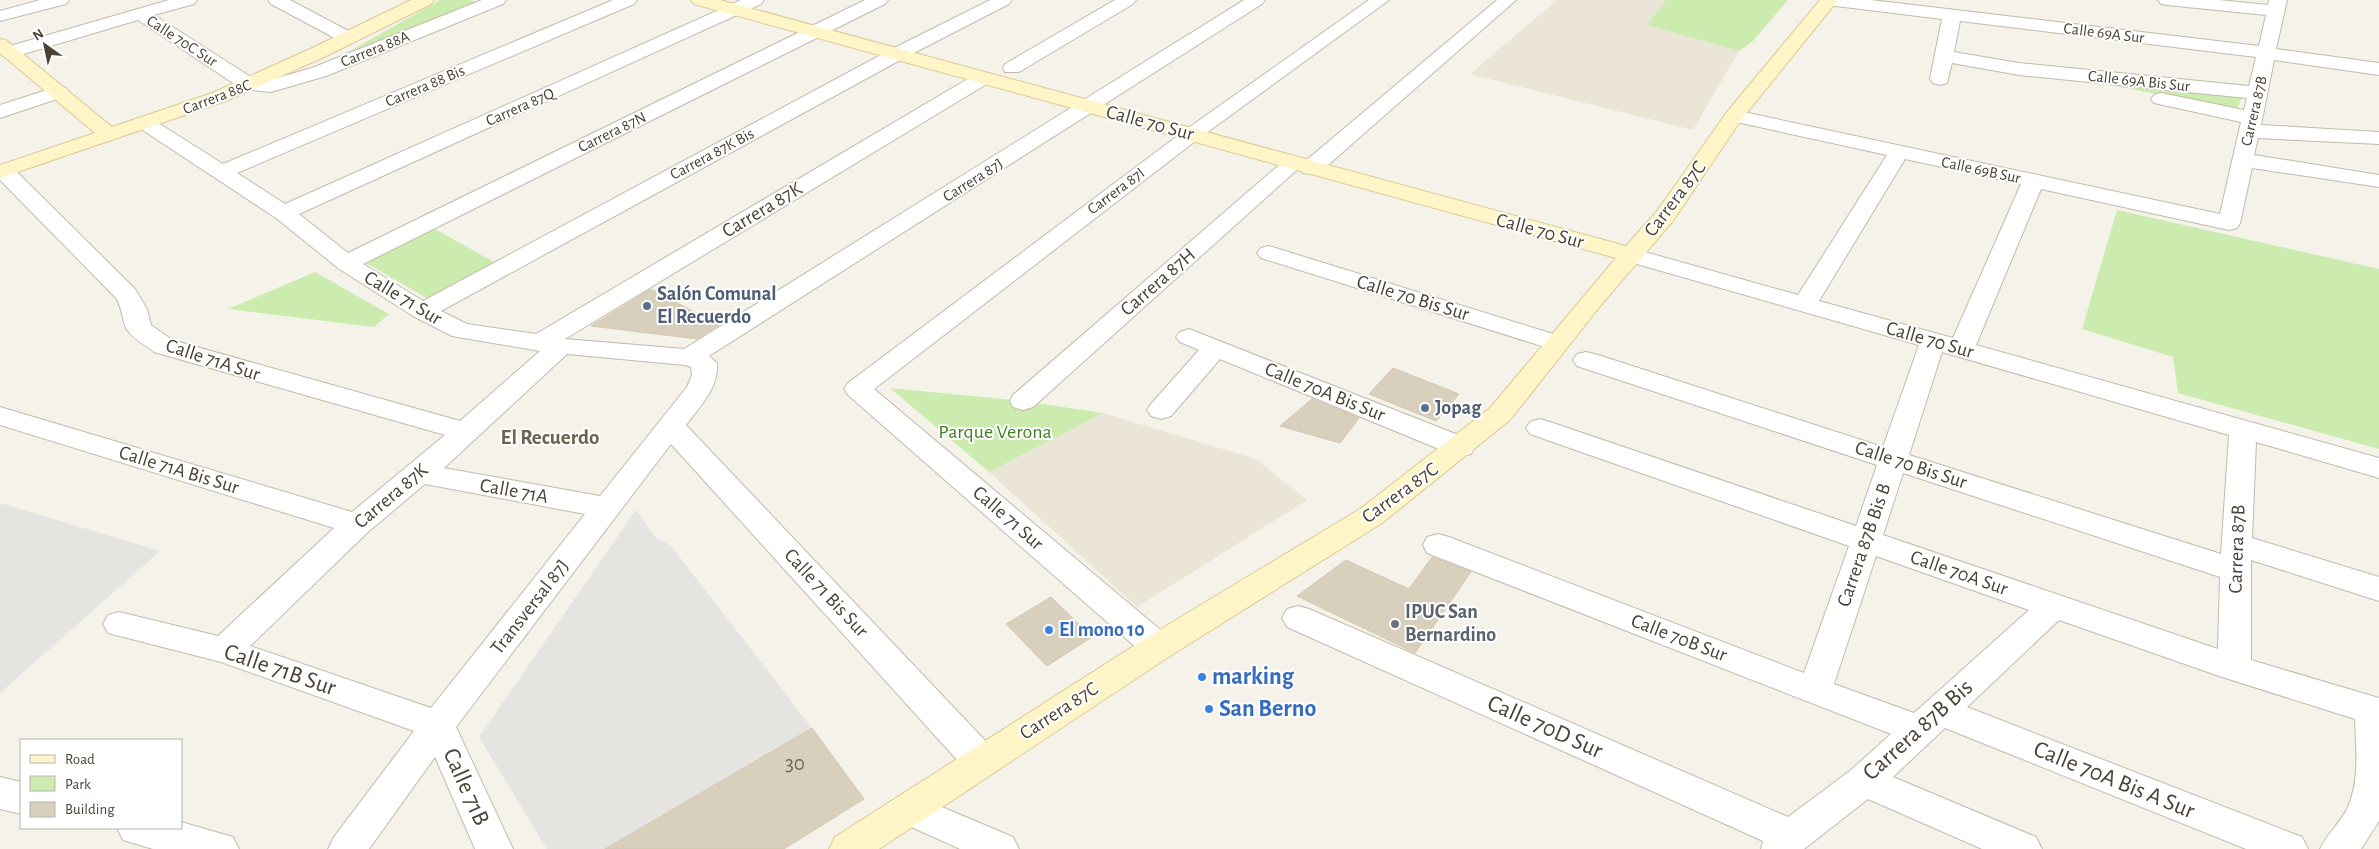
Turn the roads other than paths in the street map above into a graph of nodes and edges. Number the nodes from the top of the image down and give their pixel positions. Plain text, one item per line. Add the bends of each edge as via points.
1 (60, 0) edge
2 (188, 0) edge
3 (277, 0) edge
4 (425, 0) edge
5 (497, 0) edge
6 (628, 0) edge
7 (700, 0) edge
8 (756, 0) edge
9 (879, 0) edge
10 (1004, 0) edge
11 (1127, 0) edge
12 (1256, 0) edge
13 (1380, 0) edge
14 (1507, 0) edge
15 (1829, 0) edge
16 (2168, 0) edge
17 (2277, 6) edge
18 (734, 10) junction
19 (140, 14) junction
20 (1952, 15) junction
21 (0, 16) edge
22 (815, 32) junction
23 (348, 38) junction
24 (2267, 53) junction
25 (898, 54) junction
26 (7, 55) edge
27 (1944, 56) junction
28 (1012, 68) dead end
29 (2019, 69) junction
30 (2379, 70) edge
31 (983, 78) junction
32 (1940, 79) dead end
33 (249, 85) junction
34 (59, 92) junction
35 (2258, 94) junction
36 (1090, 107) junction
37 (0, 112) edge
38 (1734, 116) junction
39 (145, 123) junction
40 (2251, 124) junction
41 (110, 135) junction
42 (1191, 135) junction
43 (2379, 138) edge
44 (1900, 152) junction
45 (2243, 160) junction
46 (1302, 165) junction
47 (1, 171) edge
48 (222, 172) junction
49 (2033, 181) junction
50 (2379, 181) edge
51 (284, 214) junction
52 (2229, 223) joint
53 (1269, 253) dead end
54 (1631, 255) junction
55 (346, 264) junction
56 (1804, 305) junction
57 (422, 311) junction
58 (1189, 338) dead end
59 (1933, 341) junction
60 (1557, 343) junction
61 (551, 344) junction
62 (1214, 348) junction
63 (1961, 349) junction
64 (697, 360) junction
65 (1586, 360) dead end
66 (857, 389) joint
67 (1023, 401) dead end
68 (1161, 410) dead end
69 (0, 416) edge
70 (671, 426) junction
71 (1540, 428) dead end
72 (2243, 430) junction
73 (466, 432) junction
74 (1461, 447) junction
75 (1893, 459) junction
76 (2379, 468) edge
77 (420, 474) junction
78 (607, 508) junction
79 (357, 524) junction
80 (1866, 541) junction
81 (1438, 545) dead end
82 (2236, 558) junction
83 (2379, 589) edge
84 (2054, 606) junction
85 (1298, 618) dead end
86 (119, 624) dead end
87 (1158, 647) junction
88 (224, 650) junction
89 (2234, 668) junction
90 (1815, 691) junction
91 (2376, 711) edge
92 (1930, 720) junction
93 (438, 725) junction
94 (981, 762) junction
95 (1864, 781) junction
96 (0, 793) edge
97 (20, 798) edge
98 (911, 810) junction
99 (140, 829) edge
100 (1785, 842) edge
101 (220, 849) edge
102 (347, 849) edge
103 (494, 849) edge
104 (848, 849) edge
105 (1000, 849) edge
106 (2023, 849) edge
107 (2290, 849) edge
108 (2338, 849) edge

1 - 21 street
2 - 19 street
3 - 23 street
4 - 23 street, Carrera 88C
5 - 33 street, Carrera 88A via 319,72 271,86
6 - 48 street, Carrera 88 Bis
7 - 18 street, Calle 70 Sur
8 - 18 street, Carrera 87Q
9 - 22 street, Carrera 87N
10 - 25 street, Carrera 87K Bis
11 - 28 street
12 - 36 street, Carrera 87J
13 - 42 street, Carrera 87I
14 - 46 street, Carrera 87H
15 - 20 street, Calle 69A Sur
15 - 38 street, Carrera 87C
16 - 17 street
17 - 24 street, Carrera 87B
18 - 22 street, Calle 70 Sur
18 - 51 street, Carrera 87Q
19 - 26 street
19 - 33 street, Calle 70C Sur
20 - 24 street, Calle 69A Sur
20 - 27 street
22 - 25 street, Calle 70 Sur
22 - 55 street, Carrera 87N
23 - 33 street, Carrera 88C
24 - 30 street, Calle 69A Sur
24 - 35 street, Carrera 87B
25 - 31 street, Calle 70 Sur
25 - 57 street, Carrera 87K Bis
26 - 34 street
27 - 29 street, Calle 69A Bis Sur
27 - 32 street
29 - 35 street, Calle 69A Bis Sur
29 - 40 street, Calle 69A Bis Sur
31 - 36 street, Calle 70 Sur
31 - 61 street, Carrera 87K
33 - 39 street, Carrera 88C
34 - 37 street
34 - 41 street
35 - 40 street, Carrera 87B
36 - 42 street, Calle 70 Sur
36 - 64 street, Carrera 87J
38 - 44 street, Calle 69B Sur
38 - 54 street, Carrera 87C via 1665,216
39 - 41 street, Carrera 88C
39 - 48 street, Calle 71 Sur
40 - 43 street, Calle 69A Bis Sur
40 - 45 street, Carrera 87B
41 - 47 street, Carrera 88C
42 - 46 street, Calle 70 Sur
42 - 66 street, Carrera 87I
44 - 49 street, Calle 69B Sur
44 - 56 street
45 - 50 street
45 - 52 street, Carrera 87B
46 - 54 street, Calle 70 Sur
46 - 67 street, Carrera 87H
47 - 73 street, Calle 71A Sur via 126,294 135,309 139,328 163,346
48 - 51 street, Calle 71 Sur
49 - 52 street, Calle 69B Sur
49 - 63 street
51 - 55 street, Calle 71 Sur
53 - 60 street, Calle 70 Bis Sur
54 - 56 street, Calle 70 Sur
54 - 60 street, Carrera 87C
55 - 57 street, Calle 71 Sur
56 - 59 street, Calle 70 Sur
57 - 61 street, Calle 71 Sur via 461,331
58 - 62 street, Calle 70A Bis Sur
59 - 63 street, Calle 70 Sur
59 - 75 street, Carrera 87B Bis B
60 - 74 street, Carrera 87C via 1500,414
61 - 64 street, Calle 71 Sur
61 - 73 street, Carrera 87K
62 - 68 street
62 - 74 street, Calle 70A Bis Sur
63 - 72 street, Calle 70 Sur
64 - 70 street, Transversal 87J via 705,375 699,389
65 - 75 street, Calle 70 Bis Sur
66 - 87 street, Calle 71 Sur
69 - 79 street, Calle 71A Bis Sur
70 - 78 street, Transversal 87J
70 - 94 street, Calle 71 Bis Sur
71 - 80 street, Calle 70A Sur
72 - 76 street, Calle 70 Sur
72 - 82 street, Carrera 87B
73 - 77 street, Carrera 87K
74 - 87 street, Carrera 87C via 1371,516
75 - 80 street, Carrera 87B Bis B
75 - 82 street, Calle 70 Bis Sur
77 - 78 street, Calle 71A
77 - 79 street, Carrera 87K
78 - 93 street, Transversal 87J
79 - 88 street, Carrera 87K
80 - 84 street, Calle 70A Sur
80 - 90 street, Carrera 87B Bis B
81 - 90 street, Calle 70B Sur
82 - 83 street, Calle 70 Bis Sur
82 - 89 street, Carrera 87B
84 - 89 street, Calle 70A Sur
84 - 92 street, Carrera 87B Bis
85 - 100 street, Calle 70D Sur
86 - 88 street, Calle 71B Sur
87 - 94 street, Carrera 87C
88 - 93 street, Calle 71B Sur
89 - 91 street, Calle 70A Sur
90 - 92 street, Calle 70B Sur
91 - 108 street via 2375,773 2364,814
92 - 95 street, Carrera 87B Bis
92 - 107 street, Calle 70A Bis A Sur
93 - 102 street, Transversal 87J
93 - 103 street, Calle 71B
94 - 98 street, Carrera 87C
95 - 100 street, Carrera 87B Bis
95 - 106 street
96 - 97 street
98 - 104 street, Carrera 87C
98 - 105 street
99 - 101 street

